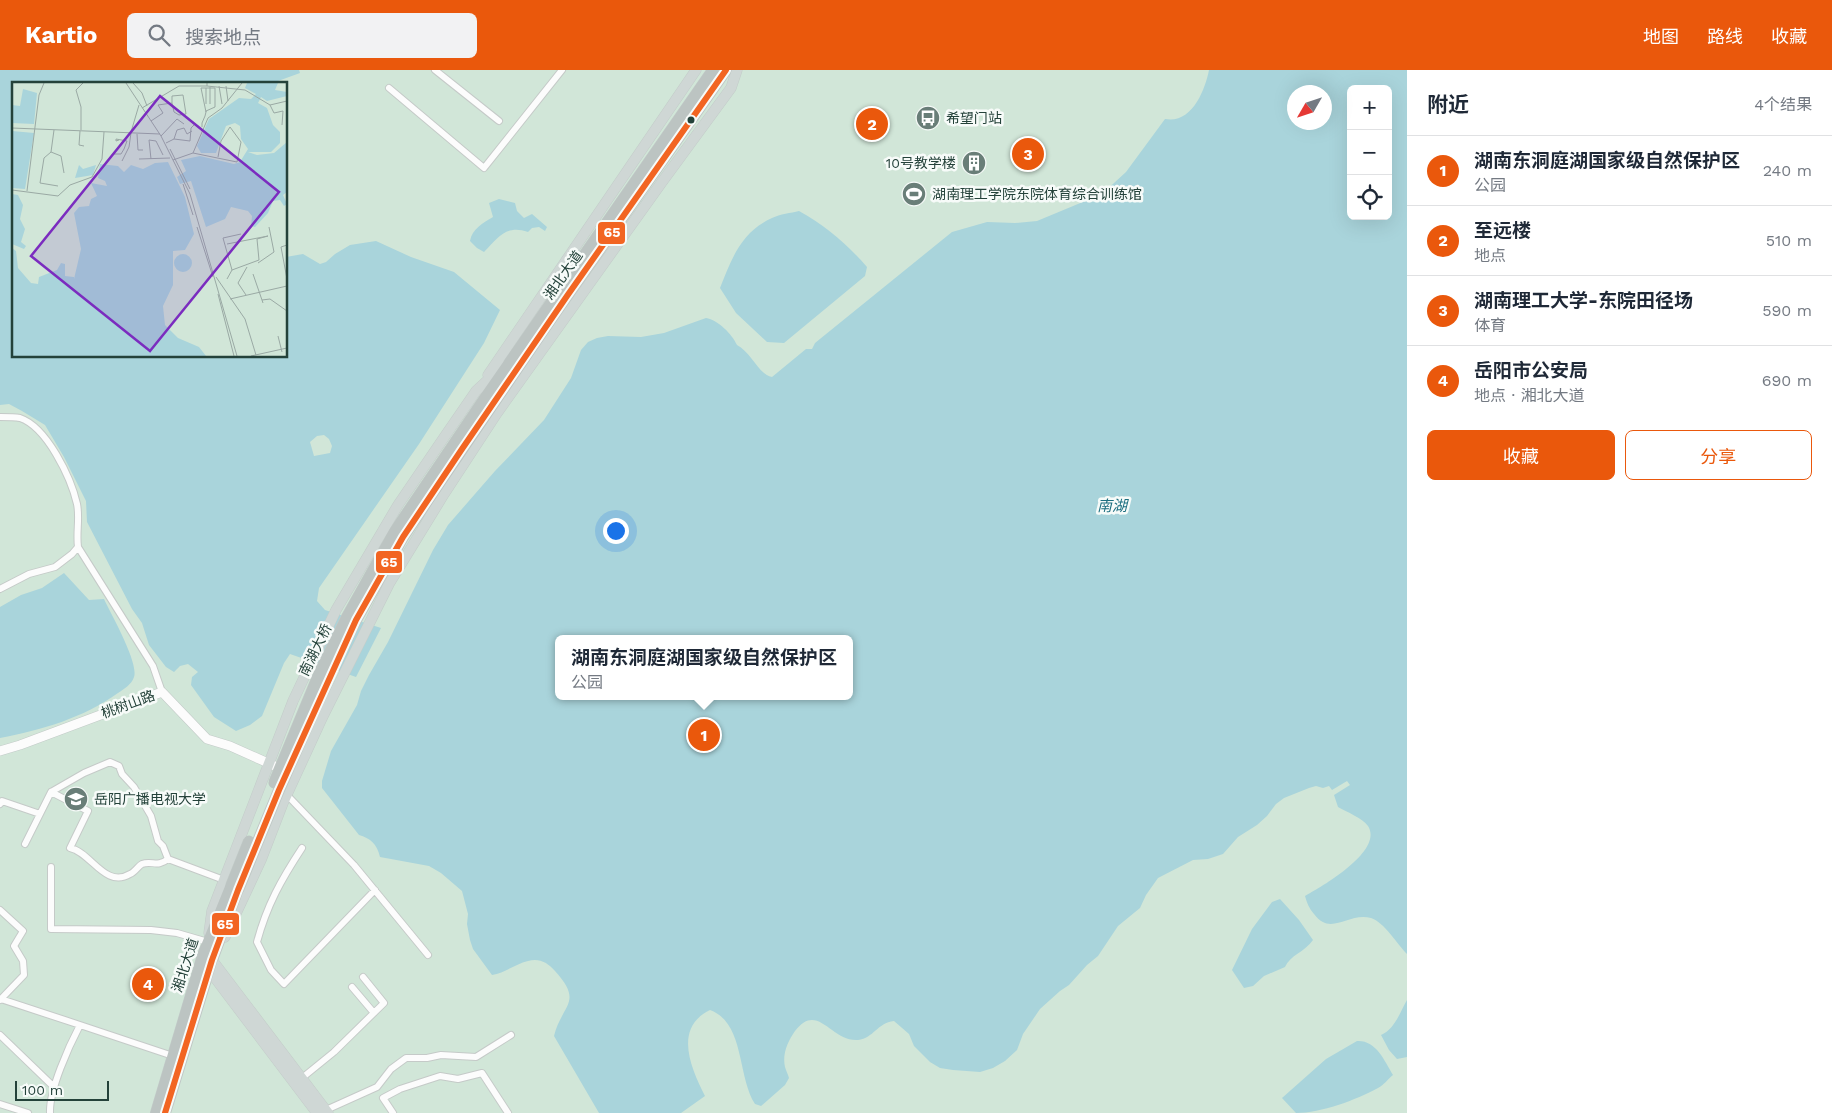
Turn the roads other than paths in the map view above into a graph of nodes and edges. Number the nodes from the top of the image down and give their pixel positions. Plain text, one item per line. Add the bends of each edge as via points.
1 (435, 70) edge
2 (562, 70) edge
3 (696, 70) edge
4 (732, 70) edge
5 (738, 70) edge
6 (720, 72) edge
7 (389, 88) dead end
8 (499, 122) dead end
9 (509, 343) junction
10 (515, 354) junction
11 (498, 371) junction
12 (519, 374) junction
13 (476, 391) junction
14 (496, 398) junction
15 (0, 417) edge
16 (458, 446) junction
17 (78, 546) junction
18 (0, 589) edge
19 (162, 692) junction
20 (0, 751) edge
21 (268, 763) junction
22 (296, 776) junction
23 (260, 785) junction
24 (51, 792) junction
25 (287, 795) junction
26 (0, 804) edge
27 (40, 814) junction
28 (25, 844) dead end
29 (302, 848) dead end
30 (168, 859) junction
31 (51, 868) dead end
32 (231, 885) junction
33 (375, 890) junction
34 (0, 910) edge
35 (208, 942) junction
36 (428, 955) dead end
37 (206, 963) junction
38 (362, 977) dead end
39 (352, 988) dead end
40 (0, 1000) edge
41 (374, 1013) junction
42 (80, 1025) junction
43 (0, 1035) edge
44 (511, 1035) dead end
45 (173, 1056) junction
46 (302, 1078) junction
47 (55, 1088) junction
48 (0, 1104) edge
49 (324, 1112) edge
50 (28, 1113) edge
51 (50, 1113) edge
52 (156, 1113) edge
53 (165, 1113) edge
54 (393, 1113) edge
55 (508, 1113) edge

1 - 8 street
2 - 7 street via 484,168
3 - 9 main road
4 - 6 main road
5 - 12 main road via 731,88
6 - 10 highway, 湘北大道
6 - 12 highway, 湘北大道
9 - 11 main road
9 - 13 main road
10 - 11 main road
10 - 14 highway, 湘北大道
11 - 13 main road
11 - 14 main road
12 - 14 highway, 湘北大道
12 - 14 main road via 509,389
13 - 16 main road
14 - 16 highway, 湘北大道
15 - 17 street via 20,418 46,439 69,482 77,505
16 - 21 main road via 398,505 336,610
16 - 22 main road
16 - 32 highway, 南湖大桥, bridge via 395,531 347,617 319,674
17 - 18 street via 54,567 29,574
17 - 19 street via 153,666
19 - 20 street, 桃树山路
19 - 21 street, 桃树山路 via 207,738
21 - 22 street, 桃树山路
21 - 23 main road
22 - 25 main road
23 - 25 main road via 270,779 278,780
23 - 32 main road
24 - 27 street
24 - 30 street via 99,766 110,762 119,766 150,816
24 - 30 street via 88,811 70,848 80,852 109,876 130,875 142,864 163,864
25 - 33 street
25 - 37 main road via 233,922
26 - 27 street via 8,802
27 - 28 street
29 - 33 street via 279,883 257,942 271,970 284,984
30 - 32 street
31 - 35 street via 51,929 152,930
32 - 35 highway, 湘北大道
32 - 37 highway, 湘北大道
33 - 36 street
34 - 40 street via 23,931 14,946 23,961 24,975
35 - 37 highway, 湘北大道
37 - 45 highway, 湘北大道
37 - 46 main road
37 - 49 main road
37 - 53 highway, 湘北大道
38 - 41 street via 384,1003
39 - 41 street
40 - 42 street
41 - 46 street
42 - 45 street
42 - 47 street via 66,1052
43 - 47 street
44 - 49 street via 476,1058 441,1055 406,1058 390,1069 377,1087
45 - 52 highway, 湘北大道
46 - 49 main road
47 - 51 street
48 - 50 street
54 - 55 street via 384,1098 400,1089 440,1076 458,1079 482,1073

